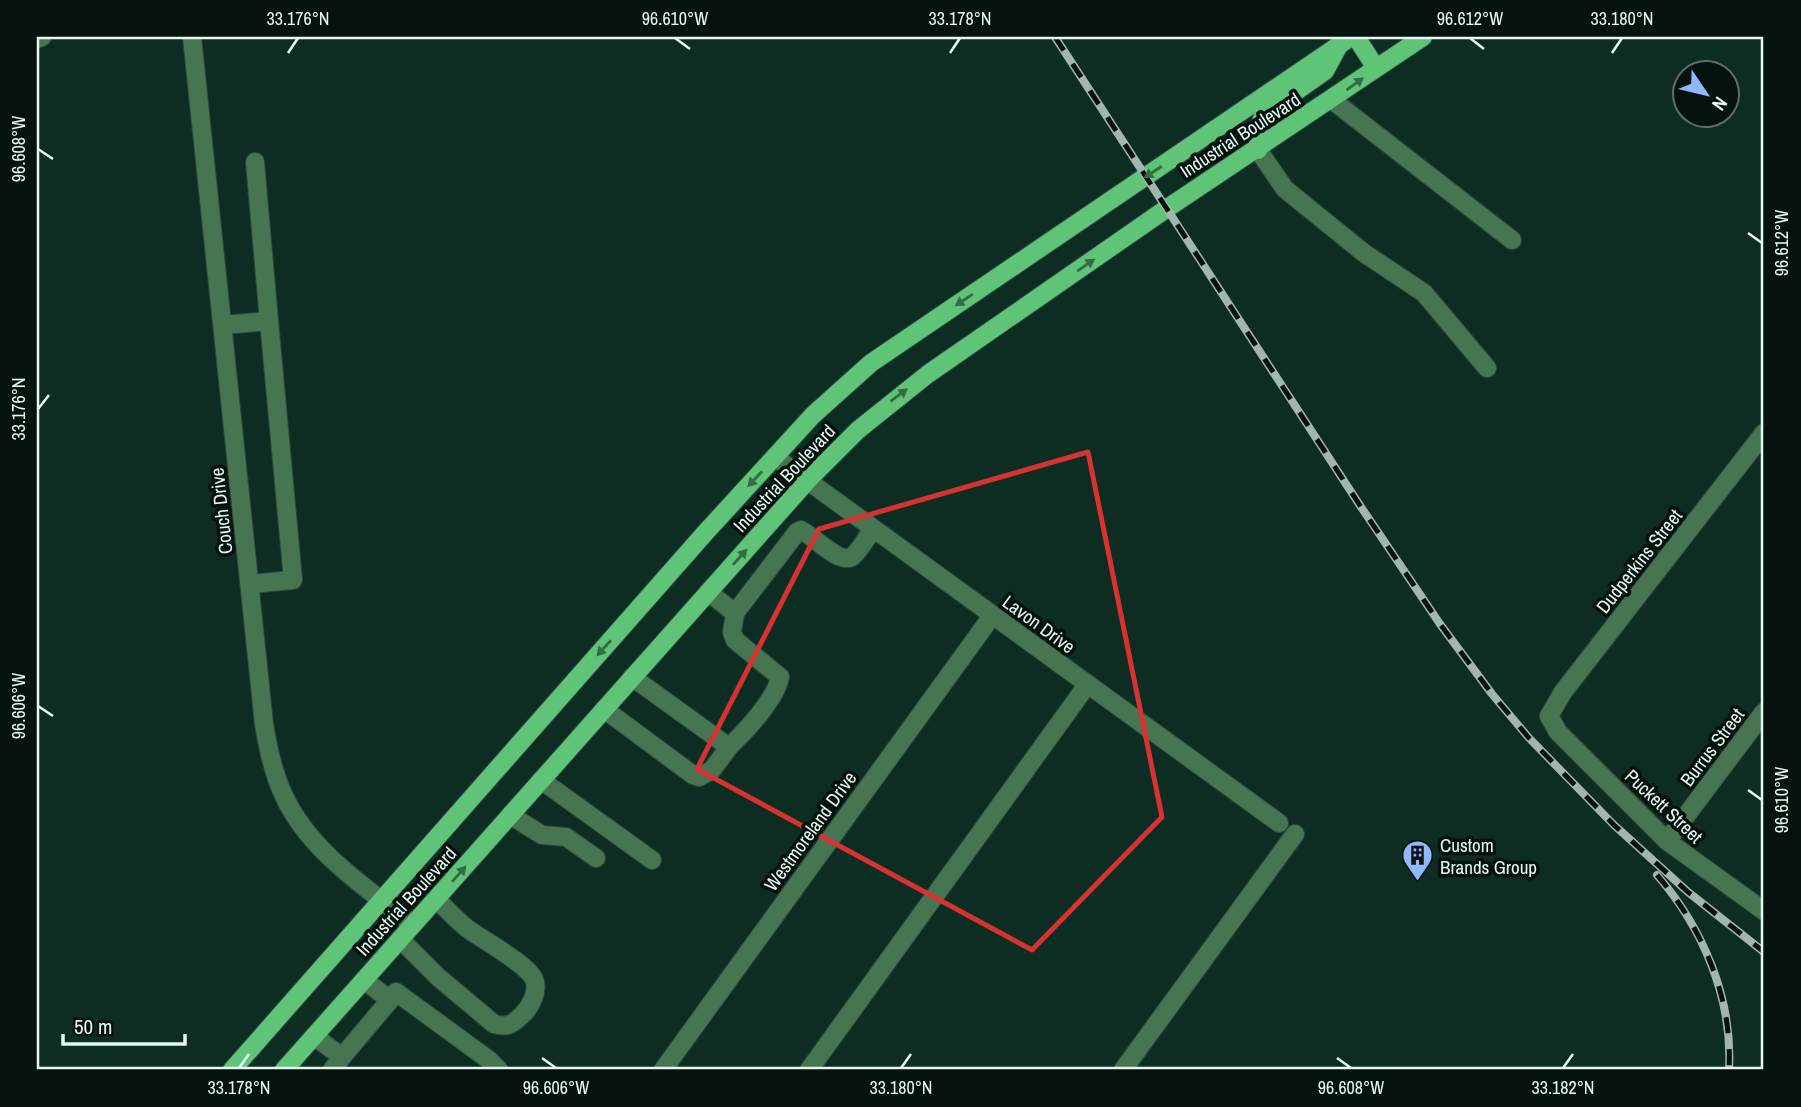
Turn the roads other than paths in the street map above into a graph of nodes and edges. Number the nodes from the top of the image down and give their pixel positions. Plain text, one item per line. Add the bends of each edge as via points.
1 (42, 37) edge
2 (192, 37) edge
3 (1423, 37) edge
4 (37, 39) edge
5 (1349, 39) edge
6 (1376, 68) junction
7 (1332, 100) junction
8 (1258, 150) junction
9 (255, 162) dead end
10 (1512, 240) dead end
11 (269, 321) junction
12 (223, 325) junction
13 (1488, 368) dead end
14 (1764, 433) edge
15 (775, 457) junction
16 (808, 480) junction
17 (873, 528) junction
18 (250, 584) junction
19 (708, 592) junction
20 (735, 613) junction
21 (992, 616) junction
22 (632, 677) junction
23 (1087, 685) junction
24 (604, 709) junction
25 (1764, 712) edge
26 (1549, 716) joint
27 (729, 747) junction
28 (541, 780) junction
29 (510, 815) junction
30 (1279, 823) dead end
31 (1295, 834) dead end
32 (1667, 841) junction
33 (596, 858) dead end
34 (652, 860) dead end
35 (381, 899) junction
36 (436, 899) junction
37 (1764, 911) edge
38 (413, 925) junction
39 (400, 939) junction
40 (364, 980) junction
41 (390, 1000) junction
42 (314, 1037) junction
43 (337, 1064) edge
44 (232, 1070) edge
45 (284, 1070) edge
46 (499, 1070) edge
47 (663, 1070) edge
48 (809, 1070) edge
49 (1123, 1070) edge

1 - 4 street
2 - 12 street, Couch Drive
3 - 6 main road, Industrial Boulevard
5 - 6 main road
5 - 8 main road via 1325,71 1261,118
5 -> 15 main road, Industrial Boulevard via 871,363
7 -> 6 main road, Industrial Boulevard
7 - 8 main road, Industrial Boulevard
7 - 10 street
8 - 13 street via 1285,189 1364,253 1424,293
16 -> 8 main road, Industrial Boulevard via 858,430 928,374
9 - 11 street
11 - 12 street
11 - 18 street via 293,580
12 - 18 street, Couch Drive
14 - 26 street, Dudperkins Street
15 - 16 street, Lavon Drive
15 -> 35 main road, Industrial Boulevard
16 - 17 street, Lavon Drive
19 -> 16 main road, Industrial Boulevard
17 - 20 street via 846,559 807,533 797,532
17 - 21 street, Lavon Drive
18 - 35 street, Couch Drive via 264,724 279,786 314,842
19 - 20 street
19 - 22 main road, Industrial Boulevard
20 - 27 street via 735,640 780,677 746,732
21 - 23 street, Lavon Drive
21 - 47 street, Westmoreland Drive
22 - 24 main road, Industrial Boulevard
22 - 27 street
23 - 30 street, Lavon Drive
23 - 48 street
24 - 27 street via 699,777 712,770
24 - 28 main road, Industrial Boulevard
25 - 32 street, Burrus Street
26 - 32 street, Puckett Street via 1558,732
28 - 29 main road, Industrial Boulevard
28 - 34 street
29 - 33 street via 542,835 566,837
36 -> 29 main road, Industrial Boulevard
31 - 49 street
32 - 37 street, Puckett Street
35 - 38 street, Couch Drive
35 - 44 main road, Industrial Boulevard
36 - 38 main road, Industrial Boulevard
36 - 39 street via 466,928 527,970 535,981 528,1009 505,1027 494,1024
38 - 39 main road, Industrial Boulevard
39 - 40 main road, Industrial Boulevard
40 - 41 street
40 - 42 main road, Industrial Boulevard
41 - 43 street
41 - 46 street via 396,992
42 - 43 street
42 - 45 main road, Industrial Boulevard

